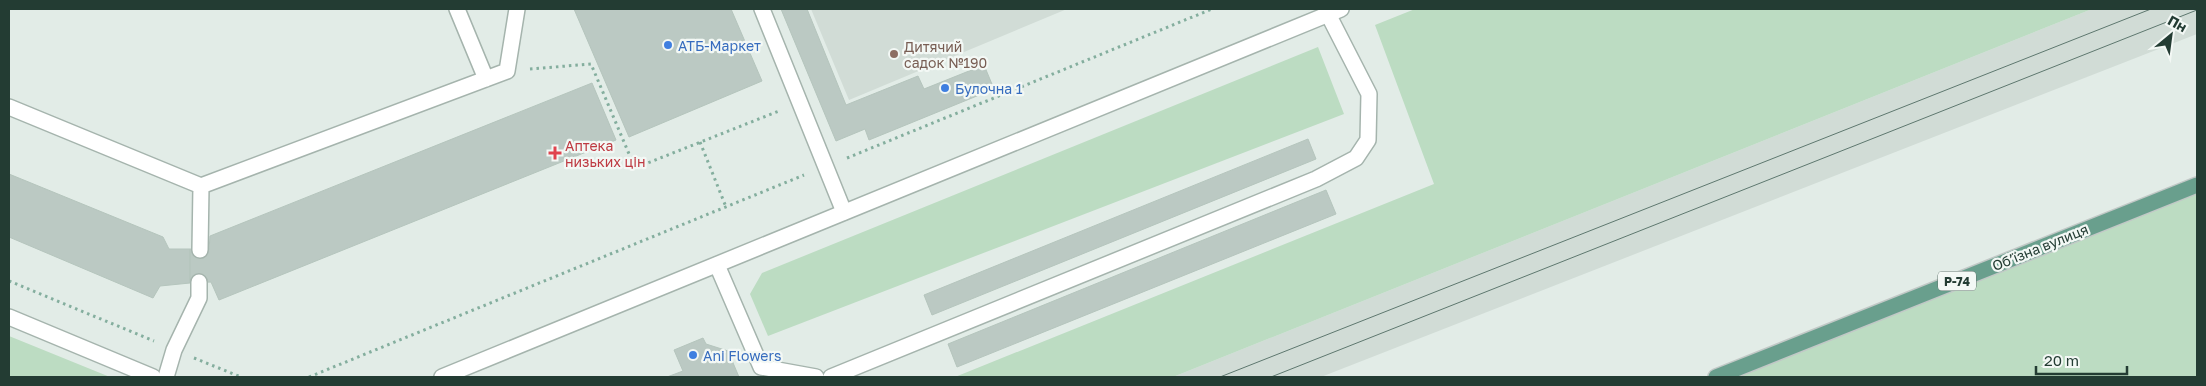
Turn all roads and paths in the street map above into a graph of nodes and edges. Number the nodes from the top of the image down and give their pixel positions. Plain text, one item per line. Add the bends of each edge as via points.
1 (457, 9) edge
2 (517, 9) edge
3 (762, 9) edge
4 (1212, 9) edge
5 (1335, 11) edge
6 (507, 71) junction
7 (486, 79) junction
8 (800, 103) junction
9 (9, 107) edge
10 (700, 142) junction
11 (826, 166) junction
12 (2197, 184) edge
13 (201, 186) junction
14 (726, 207) junction
15 (844, 212) junction
16 (200, 250) dead end
17 (717, 264) junction
18 (9, 281) edge
19 (199, 282) dead end
20 (9, 317) edge
21 (174, 350) junction
22 (154, 377) edge
23 (166, 377) edge
24 (241, 377) edge
25 (309, 377) edge
26 (444, 377) edge
27 (816, 377) edge
28 (831, 377) edge
29 (1716, 377) edge

1 - 7 street
2 - 6 street
3 - 8 street
4 - 11 path
5 - 15 street
5 - 28 street via 1369,94 1368,140 1356,158 1316,179
6 - 7 street
6 - 10 path via 592,64 635,168
7 - 13 street
8 - 10 path
8 - 11 street
9 - 13 street
10 - 14 path
11 - 14 path
11 - 15 street
12 - 29 main road, Обʼїзна вулиця / Р-74
13 - 16 street
14 - 25 path
15 - 17 street
17 - 26 street
17 - 27 street via 760,367
18 - 21 path
19 - 21 street via 199,298
20 - 22 street
21 - 23 street
21 - 24 path

